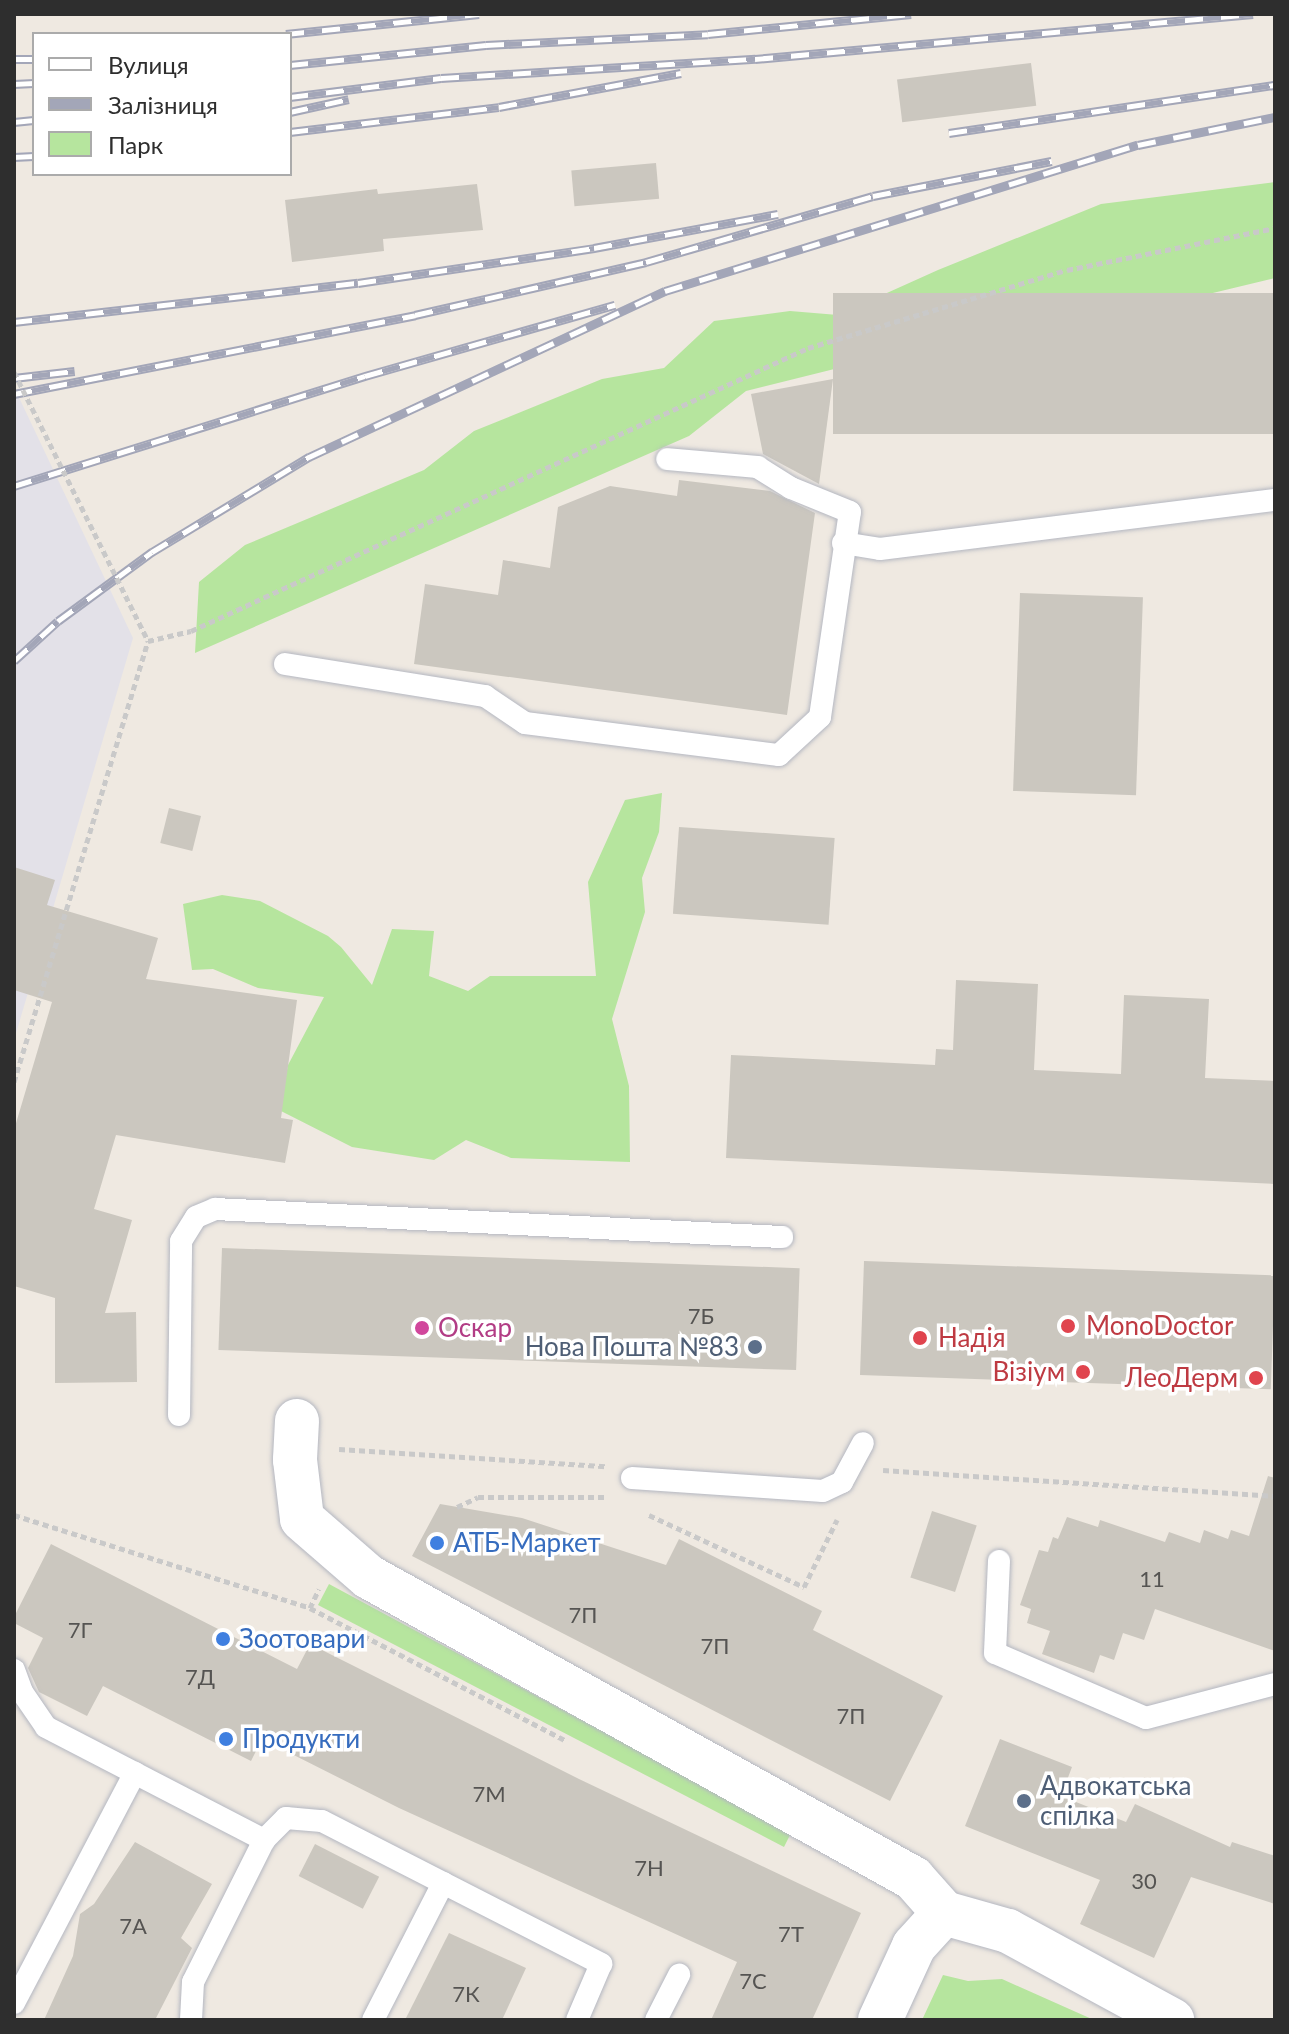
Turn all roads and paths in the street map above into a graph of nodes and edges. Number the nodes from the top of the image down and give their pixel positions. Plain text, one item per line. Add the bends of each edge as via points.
1 (1275, 228) edge
2 (14, 372) edge
3 (667, 459) dead end
4 (1275, 500) edge
5 (843, 543) junction
6 (148, 641) junction
7 (285, 664) dead end
8 (14, 1082) edge
9 (782, 1237) dead end
10 (179, 1415) dead end
11 (311, 1434) joint
12 (863, 1443) dead end
13 (879, 1470) dead end
14 (623, 1472) joint
15 (1275, 1496) edge
16 (613, 1497) dead end
17 (457, 1507) dead end
18 (843, 1508) dead end
19 (640, 1510) dead end
20 (14, 1515) edge
21 (999, 1561) dead end
22 (14, 1670) edge
23 (1275, 1684) edge
24 (579, 1747) dead end
25 (135, 1773) junction
26 (264, 1840) junction
27 (443, 1883) junction
28 (944, 1913) junction
29 (679, 1975) dead end
30 (14, 2003) edge
31 (191, 2020) edge
32 (373, 2020) edge
33 (577, 2020) edge
34 (656, 2020) edge
35 (880, 2020) edge
36 (1172, 2020) edge

1 - 6 path via 1067,270 808,348 191,631
2 - 6 path, bridge
3 - 5 lane via 758,467 791,488 850,512
4 - 5 lane via 880,549
5 - 7 lane via 820,717 779,755 525,723 485,696
6 - 8 path
9 - 10 lane via 215,1209 196,1217 181,1241
11 - 14 path
11 - 28 street via 295,1460 302,1519 369,1577 913,1878
12 - 14 lane via 842,1482 823,1491
13 - 15 path
16 - 17 path via 478,1497
18 - 19 path via 804,1587
20 - 24 path via 310,1608
21 - 23 lane via 995,1653 1146,1718
22 - 25 lane via 46,1727
25 - 26 lane
25 - 30 lane
26 - 27 lane via 286,1818 322,1821
26 - 31 lane via 193,1982
27 - 32 lane
27 - 33 lane via 601,1964
28 - 35 street via 914,1946
28 - 36 street via 1008,1931
29 - 34 lane

